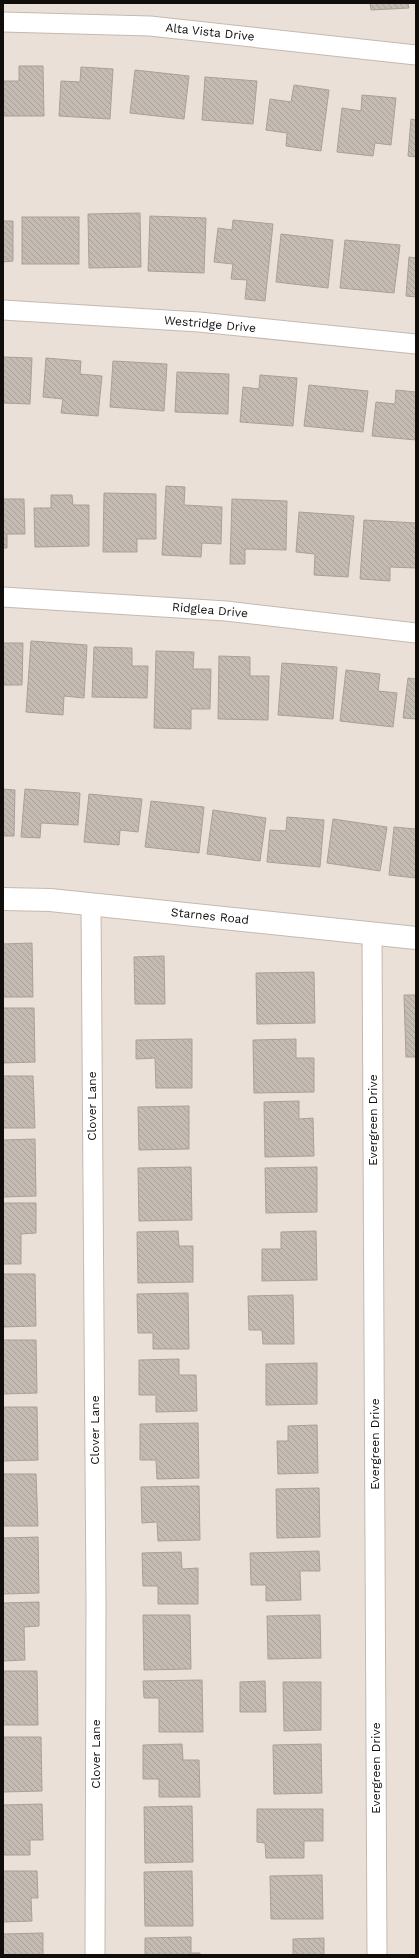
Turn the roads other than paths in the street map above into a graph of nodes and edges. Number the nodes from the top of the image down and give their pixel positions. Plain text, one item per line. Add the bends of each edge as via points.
1 (3, 22) edge
2 (416, 55) edge
3 (3, 310) edge
4 (416, 344) edge
5 (3, 597) edge
6 (416, 633) edge
7 (3, 899) edge
8 (91, 904) junction
9 (372, 933) junction
10 (416, 938) edge
11 (95, 1955) edge
12 (377, 1955) edge

1 - 2 street, Alta Vista Drive via 150,26
3 - 4 street, Westridge Drive via 199,322
5 - 6 street, Ridglea Drive via 226,611
7 - 8 main road, Starnes Road
8 - 9 main road, Starnes Road
8 - 11 street, Clover Lane via 96,1602
9 - 10 main road, Starnes Road
9 - 12 street, Evergreen Drive

